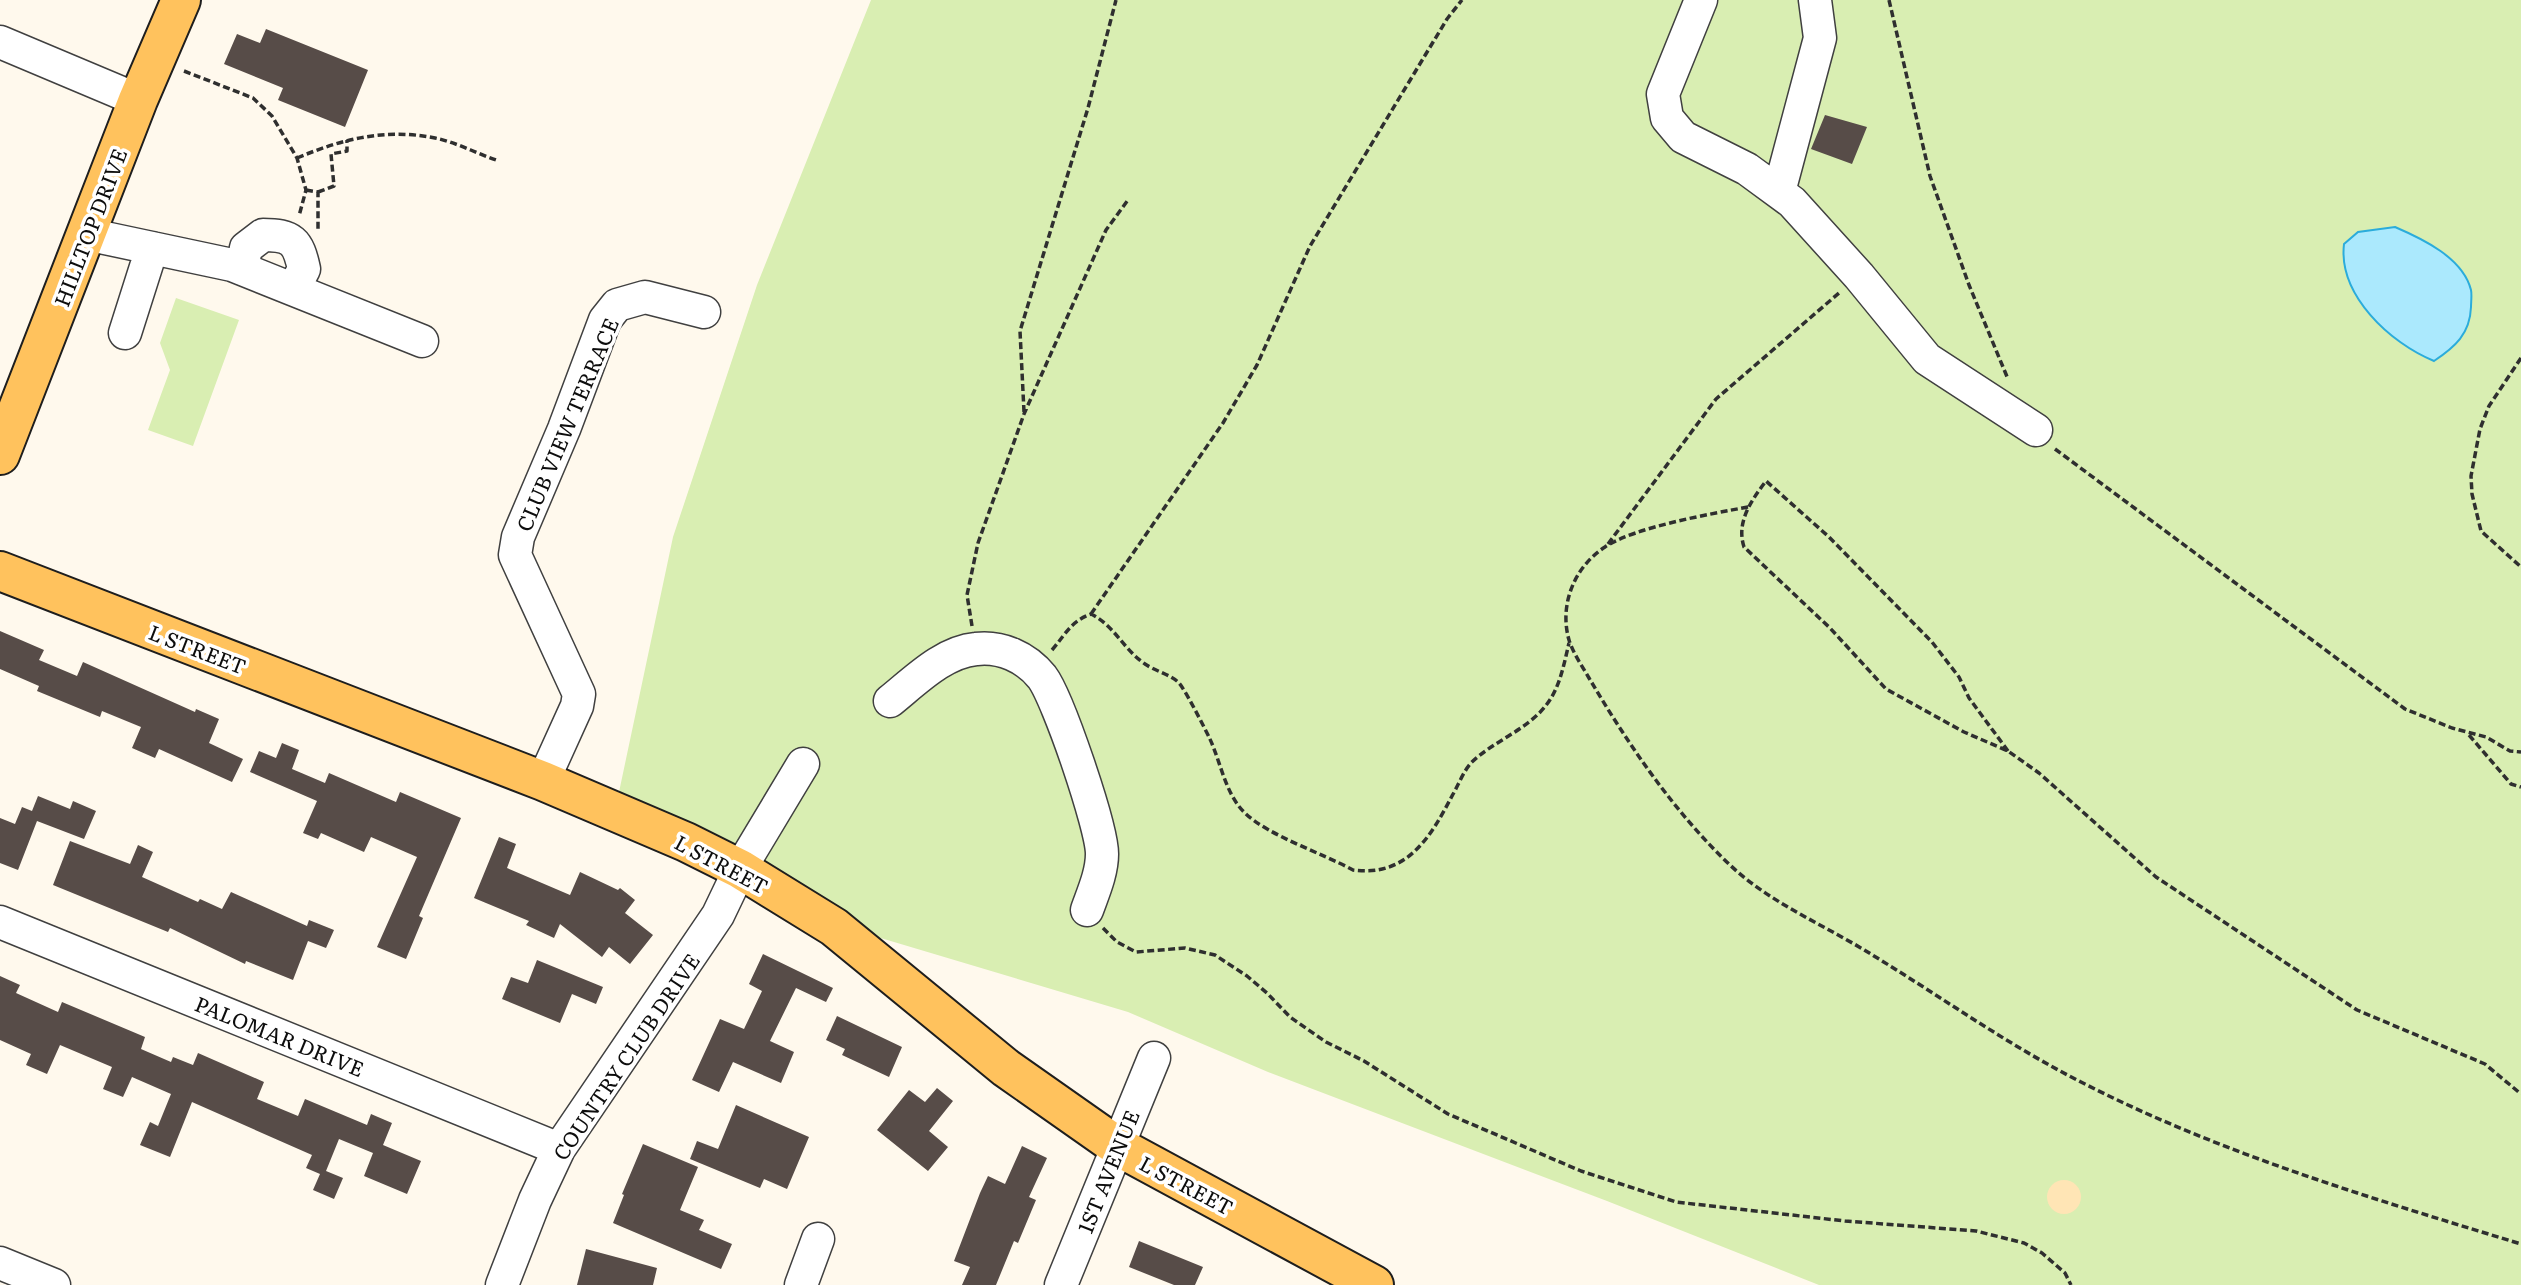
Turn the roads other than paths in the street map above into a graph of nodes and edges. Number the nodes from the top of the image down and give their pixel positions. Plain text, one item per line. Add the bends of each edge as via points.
1 (181, 0) edge
2 (1701, 0) edge
3 (1815, 0) edge
4 (0, 42) edge
5 (138, 100) junction
6 (1779, 192) junction
7 (86, 234) junction
8 (152, 248) junction
9 (242, 269) junction
10 (294, 288) junction
11 (704, 312) dead end
12 (125, 333) dead end
13 (422, 341) dead end
14 (2036, 430) road end
15 (0, 455) edge
16 (0, 571) edge
17 (890, 701) dead end
18 (803, 764) dead end
19 (543, 781) junction
20 (740, 869) junction
21 (1087, 911) road end
22 (0, 922) edge
23 (1154, 1058) dead end
24 (1117, 1146) junction
25 (559, 1149) junction
26 (818, 1239) dead end
27 (0, 1263) edge
28 (54, 1285) edge
29 (502, 1285) edge
30 (801, 1285) edge
31 (1061, 1285) edge
32 (1374, 1285) edge

1 - 5 main road, HILLTOP DRIVE
2 - 6 street via 1663,94 1667,118 1682,137 1746,169
3 - 6 street via 1820,38
4 - 5 street
5 - 7 main road, HILLTOP DRIVE
6 - 14 street via 1859,276 1927,359
7 - 8 street
7 - 15 main road, HILLTOP DRIVE
8 - 9 street
8 - 12 street
9 - 10 street
9 - 10 street via 246,248 262,235 284,235 300,249 304,269
10 - 13 street
11 - 19 street, CLUB VIEW TERRACE via 645,297 617,305 605,320 518,537 515,555 579,694
16 - 19 main road, L STREET
17 - 21 street via 948,657 975,649 1003,650 1027,662 1043,678 1057,707 1102,853
18 - 20 street, COUNTRY CLUB DRIVE
19 - 20 main road, L STREET
20 - 24 main road, L STREET via 834,927 1006,1068
20 - 25 street, COUNTRY CLUB DRIVE via 690,960
22 - 25 street, PALOMAR DRIVE
23 - 24 street, 1ST AVENUE
24 - 31 street, 1ST AVENUE
24 - 32 main road, L STREET
25 - 29 street, COUNTRY CLUB DRIVE
26 - 30 street
27 - 28 street

